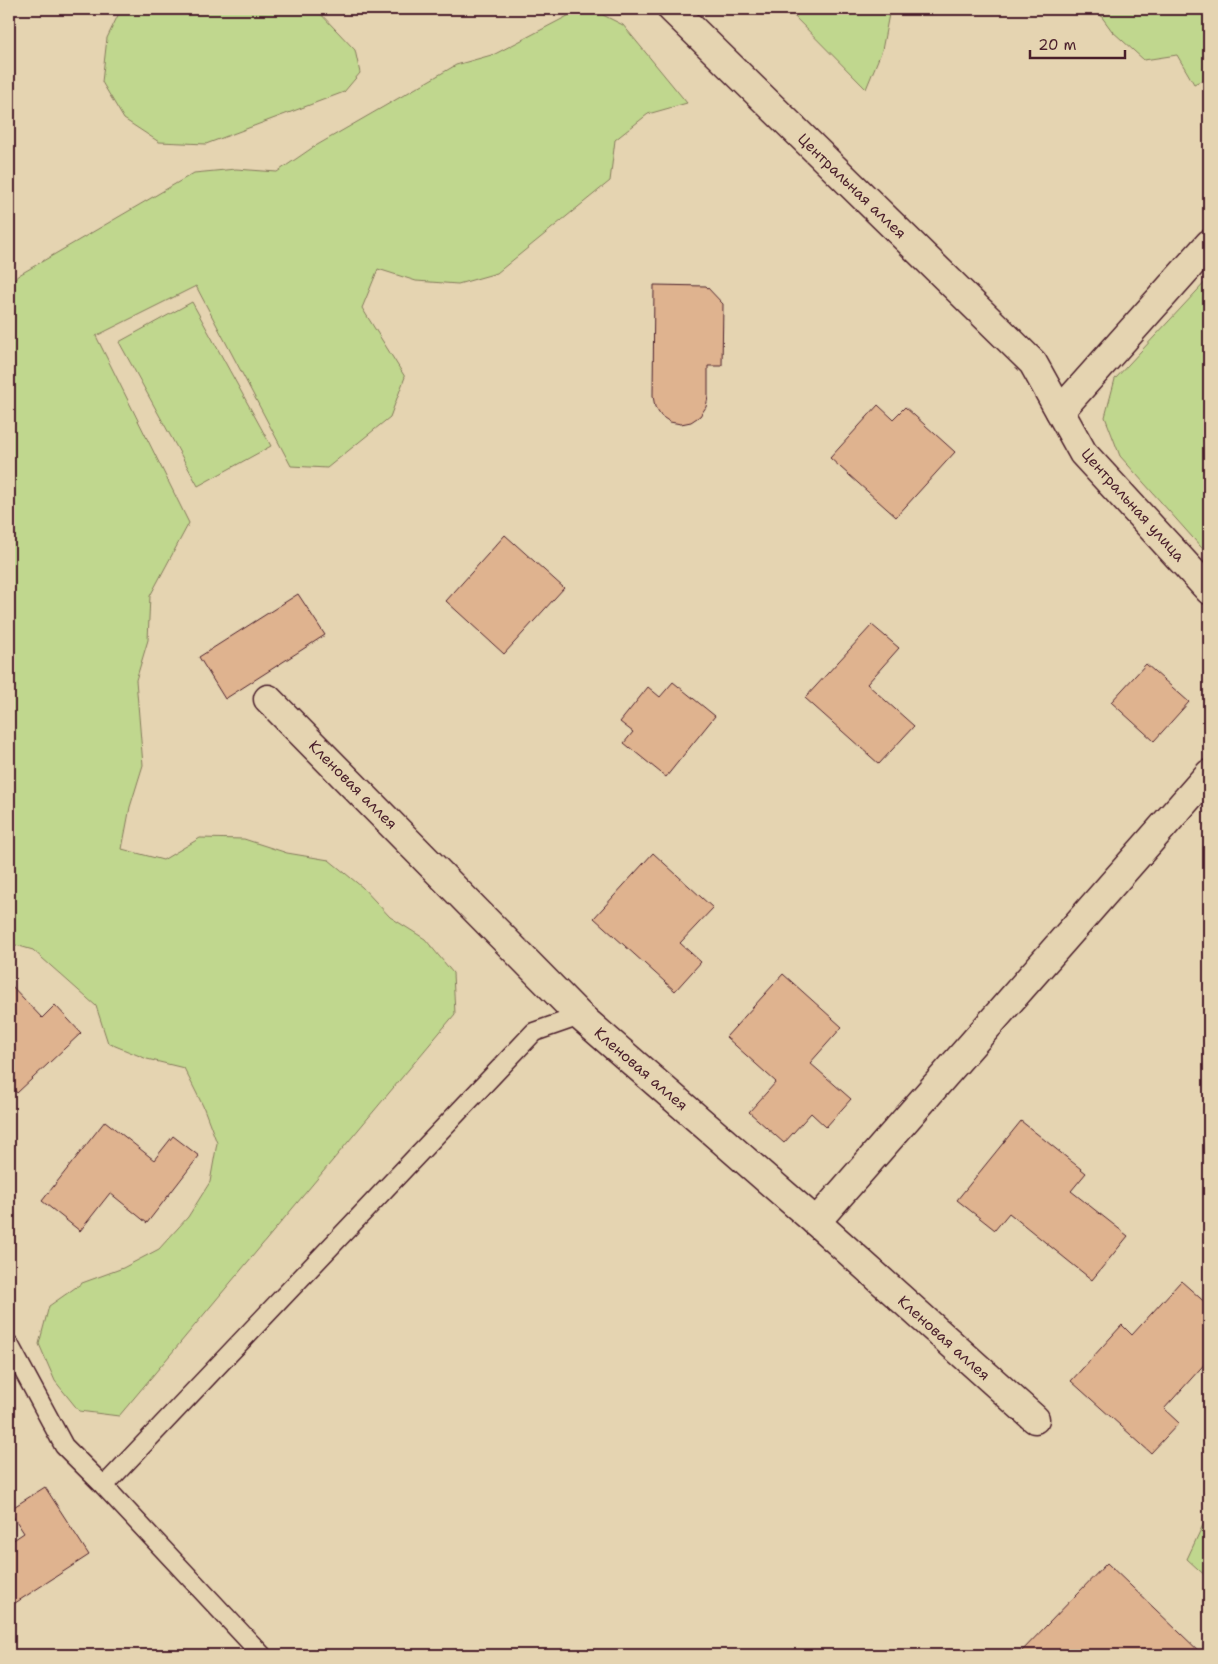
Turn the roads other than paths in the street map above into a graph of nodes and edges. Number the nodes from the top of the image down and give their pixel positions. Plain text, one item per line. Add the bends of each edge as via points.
1 (672, 9) edge
2 (1209, 244) edge
3 (1033, 363) joint
4 (1060, 411) junction
5 (1209, 590) edge
6 (268, 699) dead end
7 (1209, 774) edge
8 (580, 1016) junction
9 (816, 1222) junction
10 (9, 1344) edge
11 (1035, 1419) dead end
12 (104, 1486) junction
13 (262, 1655) edge

1 - 3 street, Центральная аллея
2 - 4 street
3 - 4 street, Центральная улица
4 - 5 street, Центральная улица via 1083,453
6 - 8 street, Кленовая аллея
7 - 9 street
8 - 9 street, Кленовая аллея
8 - 12 lane via 534,1032
9 - 11 street, Кленовая аллея
10 - 12 lane via 64,1446
12 - 13 lane

